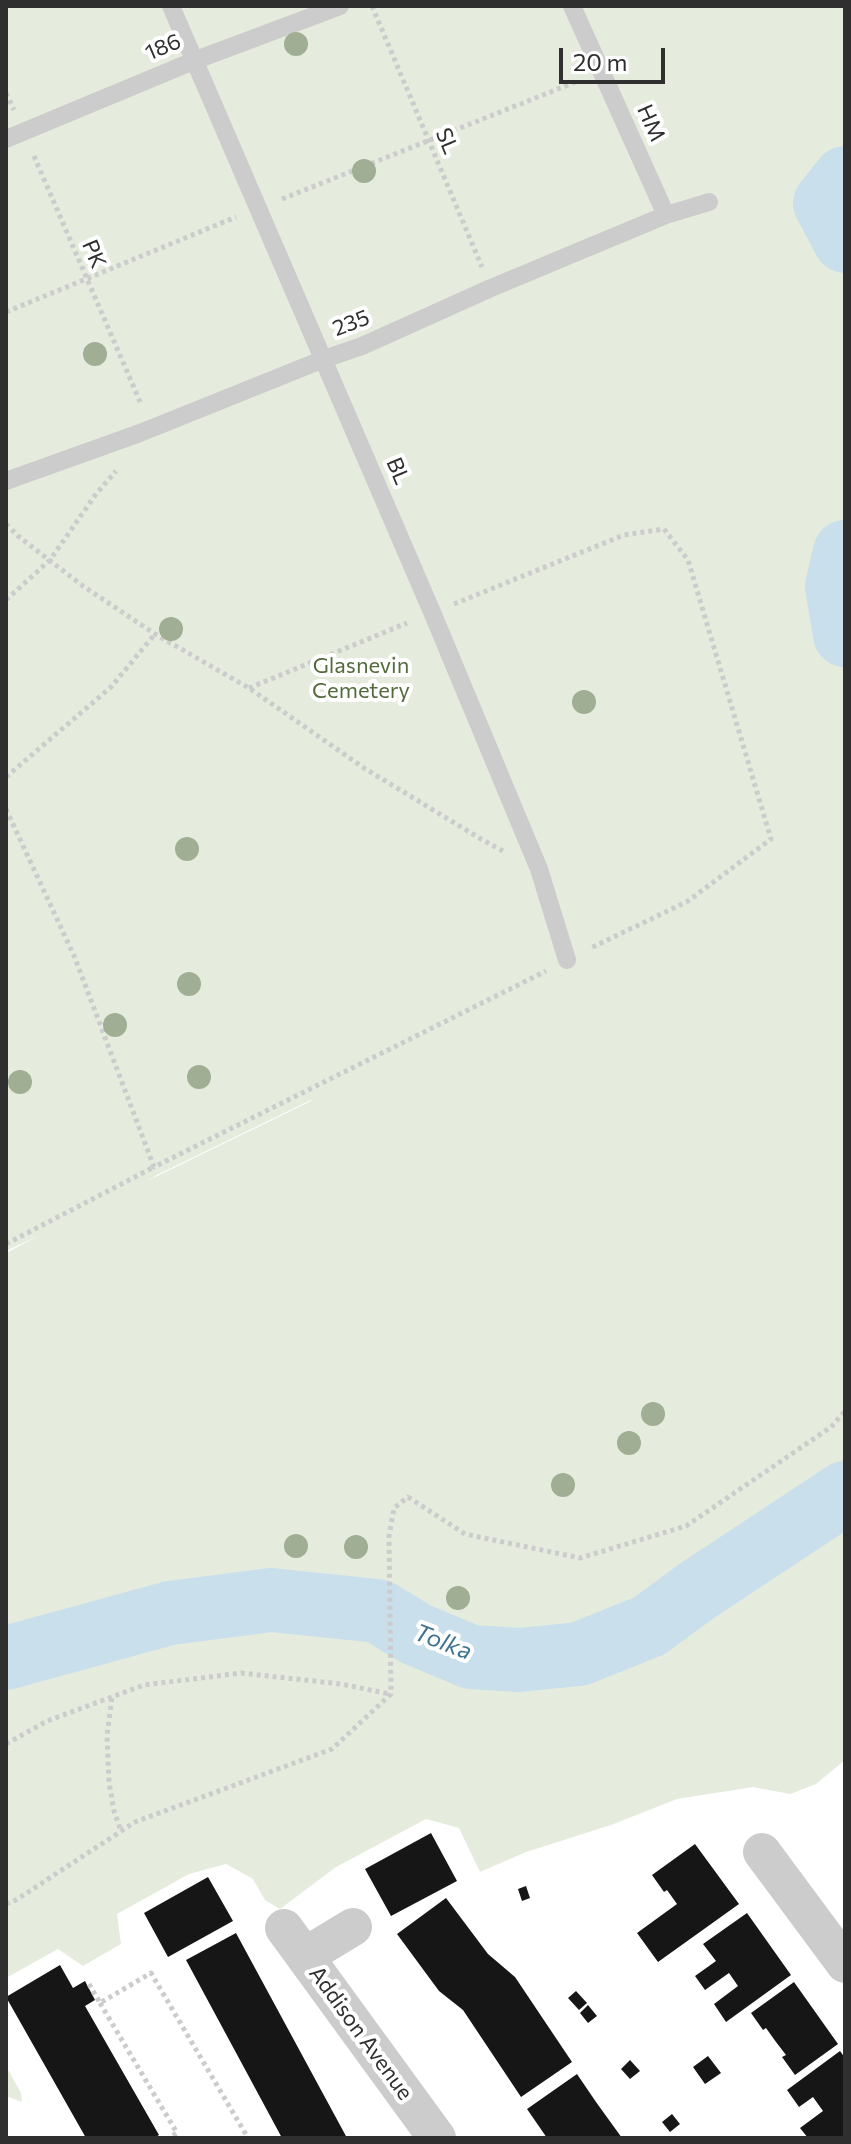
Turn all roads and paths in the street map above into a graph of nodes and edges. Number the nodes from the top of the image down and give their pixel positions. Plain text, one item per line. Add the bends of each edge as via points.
1 (171, 6) edge
2 (340, 6) edge
3 (372, 6) edge
4 (572, 6) edge
5 (196, 60) junction
6 (601, 71) junction
7 (6, 93) edge
8 (15, 135) edge
9 (430, 141) junction
10 (709, 202) dead end
11 (259, 208) junction
12 (666, 215) junction
13 (87, 277) junction
14 (491, 288) junction
15 (6, 312) edge
16 (324, 359) junction
17 (146, 431) junction
18 (6, 481) edge
19 (6, 524) edge
20 (50, 560) junction
21 (6, 600) edge
22 (432, 612) junction
23 (155, 634) junction
24 (249, 688) junction
25 (6, 777) edge
26 (6, 809) edge
27 (539, 869) junction
28 (567, 960) junction
29 (154, 1167) junction
30 (6, 1244) edge
31 (845, 1411) edge
32 (391, 1694) junction
33 (112, 1697) junction
34 (6, 1744) edge
35 (121, 1831) junction
36 (762, 1852) dead end
37 (6, 1904) edge
38 (353, 1927) dead end
39 (845, 1964) edge
40 (89, 1984) dead end
41 (100, 2003) junction
42 (169, 2138) edge
43 (248, 2138) edge
44 (437, 2138) edge

1 - 5 lane, BL
2 - 5 lane, 186
3 - 9 path, SL
4 - 6 lane, HM
5 - 8 lane, 186
5 - 11 lane, BL
6 - 9 path
6 - 12 lane, HM
7 - 8 path, PK
8 - 13 path, PK
9 - 11 path
9 - 14 path, SL
10 - 12 lane, 235
11 - 13 path
11 - 16 lane, BL
12 - 14 lane, 235
13 - 15 path
13 - 17 path, PK
14 - 16 lane, 235
16 - 17 lane, 235
16 - 22 lane, BL
17 - 18 lane, 235
17 - 20 path
19 - 20 path
20 - 21 path
20 - 23 path
22 - 24 path
22 - 27 lane, BL
22 - 28 path via 624,535 664,529 688,560 771,839 688,901
23 - 24 path
23 - 25 path via 111,687
24 - 27 path via 364,768
26 - 29 path via 75,958
27 - 28 lane, BL
28 - 29 path
29 - 30 path
31 - 32 path via 831,1427 686,1526 580,1558 465,1534 408,1497 394,1508 389,1536
32 - 33 path via 241,1673 144,1685
32 - 35 path via 332,1749
33 - 34 path via 47,1721
33 - 35 path via 109,1782
35 - 37 path
36 - 39 street
38 - 44 street, Addison Avenue via 294,1942
40 - 41 path
41 - 42 path via 177,2133
41 - 43 path via 151,1973

